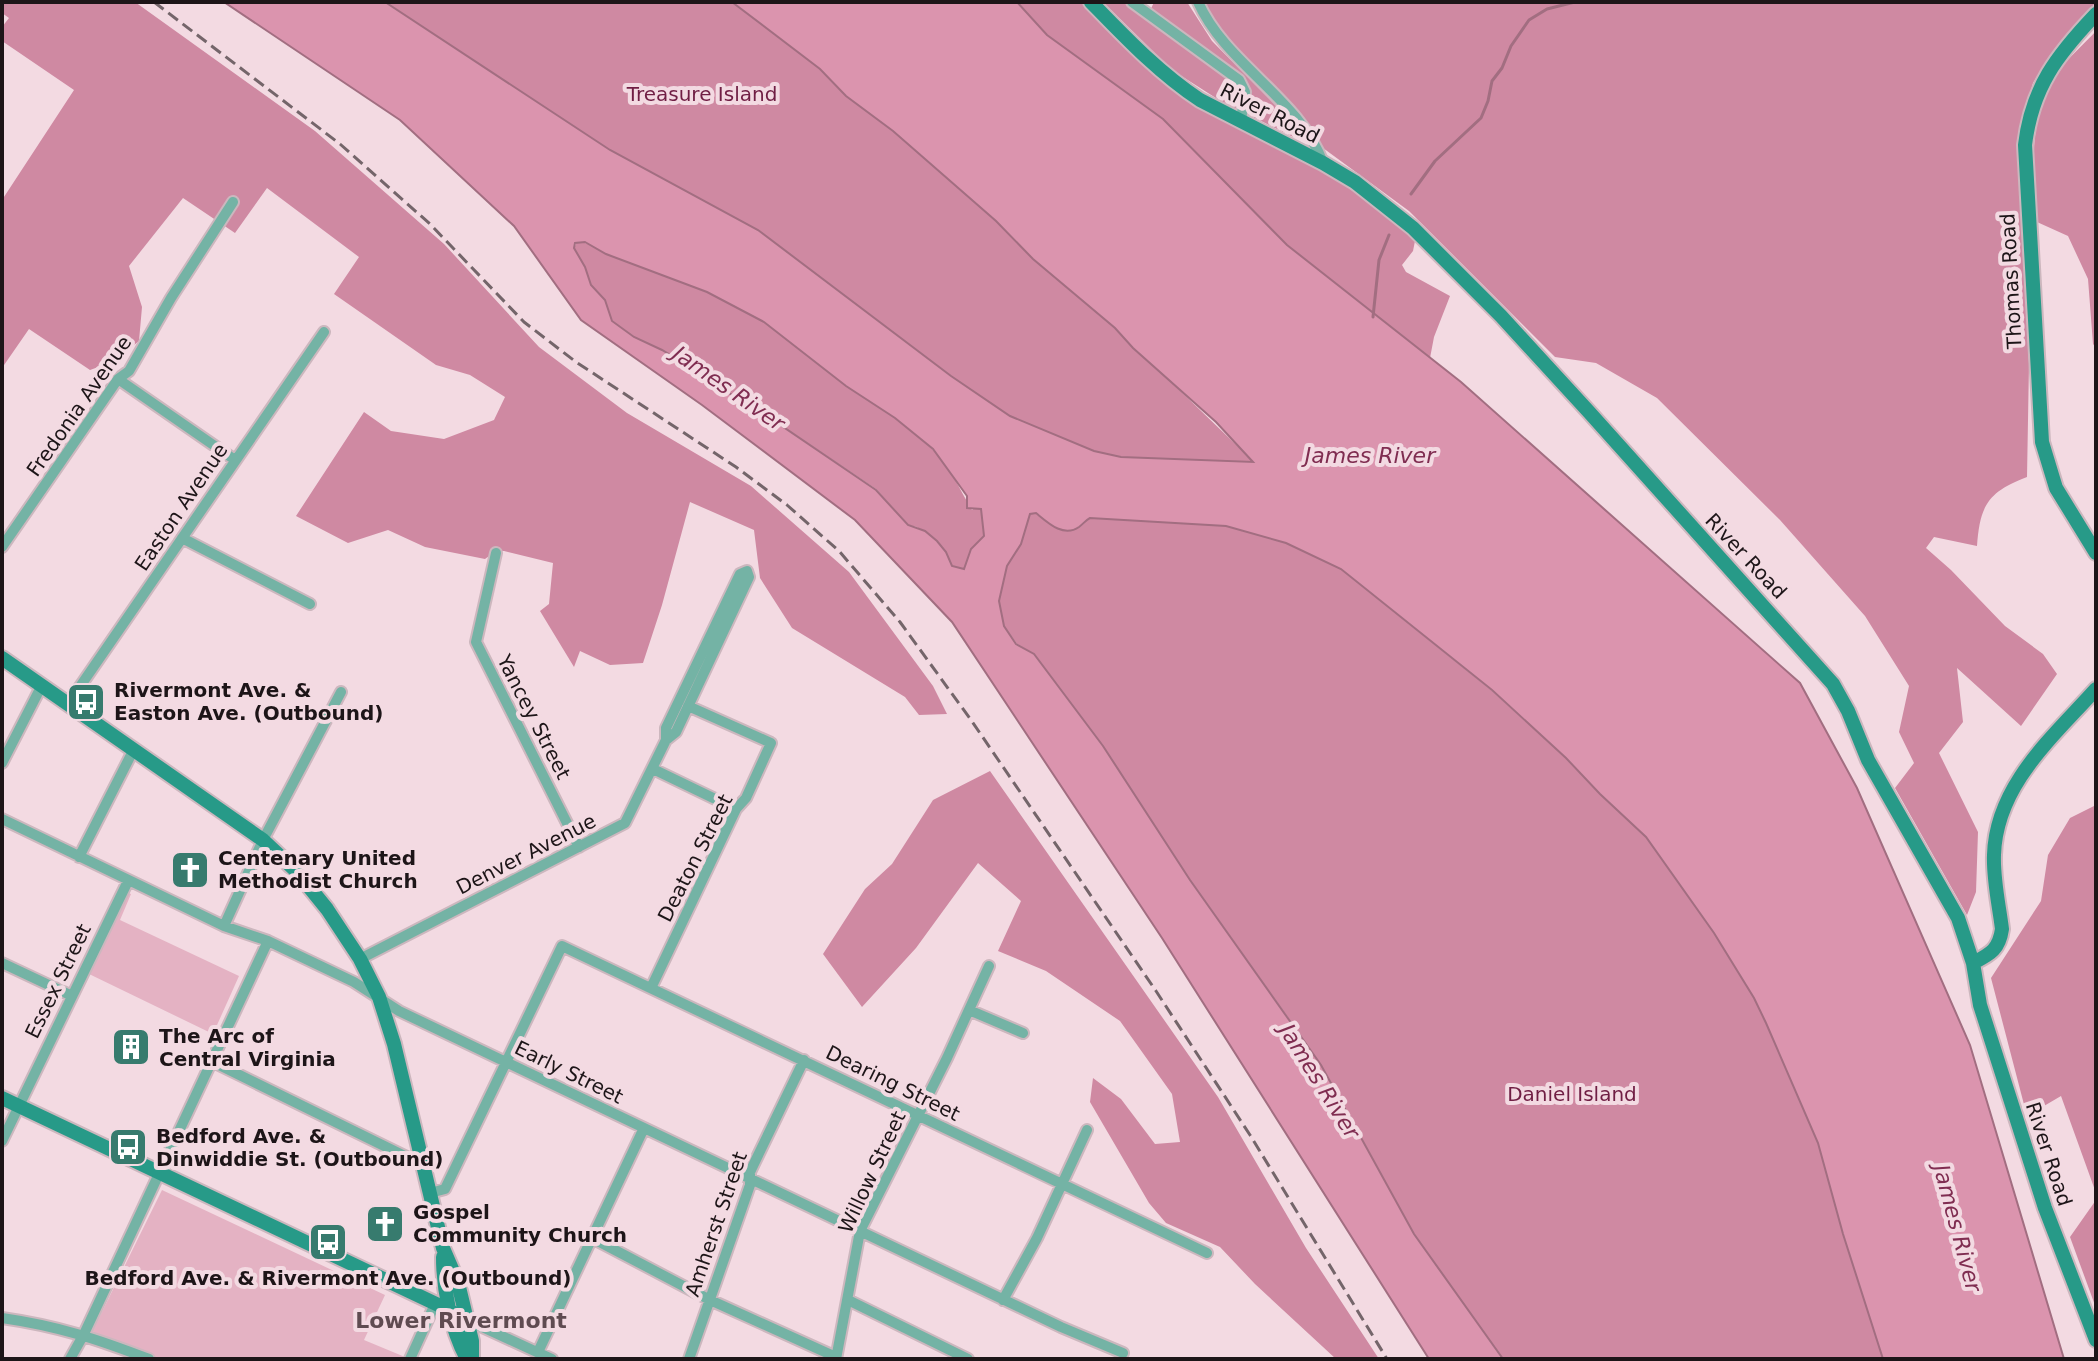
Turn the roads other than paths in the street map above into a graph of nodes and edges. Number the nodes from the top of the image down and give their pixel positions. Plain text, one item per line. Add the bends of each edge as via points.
1 (1091, 2) edge
2 (1132, 2) edge
3 (1198, 2) edge
4 (2096, 14) edge
5 (1241, 121) junction
6 (1323, 163) junction
7 (233, 202) dead end
8 (324, 332) dead end
9 (118, 379) junction
10 (235, 460) junction
11 (182, 538) junction
12 (2, 547) edge
13 (496, 553) dead end
14 (2096, 553) edge
15 (310, 604) dead end
16 (2, 658) edge
17 (42, 685) junction
18 (2096, 689) edge
19 (341, 692) dead end
20 (68, 704) junction
21 (688, 706) junction
22 (666, 740) junction
23 (134, 749) junction
24 (2, 763) edge
25 (653, 769) junction
26 (736, 809) junction
27 (2, 819) edge
28 (263, 840) junction
29 (579, 847) junction
30 (79, 857) junction
31 (128, 881) junction
32 (224, 926) junction
33 (268, 941) junction
34 (360, 959) junction
35 (2, 963) edge
36 (1973, 963) junction
37 (989, 966) dead end
38 (651, 988) junction
39 (70, 995) junction
40 (379, 997) junction
41 (969, 1010) junction
42 (1023, 1033) dead end
43 (804, 1060) junction
44 (211, 1061) junction
45 (506, 1062) junction
46 (2, 1098) edge
47 (18, 1106) junction
48 (918, 1116) junction
49 (644, 1128) junction
50 (1087, 1130) dead end
51 (2, 1141) edge
52 (423, 1165) junction
53 (160, 1173) junction
54 (750, 1179) junction
55 (1062, 1184) junction
56 (430, 1193) junction
57 (860, 1231) junction
58 (592, 1238) junction
59 (1207, 1253) dead end
60 (443, 1254) junction
61 (710, 1300) junction
62 (848, 1300) junction
63 (1003, 1300) junction
64 (435, 1304) junction
65 (451, 1311) junction
66 (2, 1318) edge
67 (467, 1320) junction
68 (84, 1334) junction
69 (2096, 1340) edge
70 (538, 1352) junction
71 (1123, 1353) dead end
72 (836, 1358) edge
73 (70, 1359) edge
74 (148, 1359) edge
75 (410, 1359) edge
76 (470, 1359) edge
77 (552, 1359) edge
78 (689, 1359) edge
79 (968, 1359) edge

1 - 5 street, River Road via 1163,74
2 - 5 street via 1239,80 1245,92
3 - 6 street via 1219,37 1305,126
4 - 14 street, Thomas Road via 2056,58 2039,86 2025,145 2042,442 2056,488
5 - 6 street, River Road
6 - 36 street, River Road via 1384,204 1456,269 1833,684 1868,760 1958,918
7 - 9 street, Fredonia Avenue via 129,371
8 - 10 street, Easton Avenue
9 - 10 street
9 - 12 street, Fredonia Avenue
10 - 11 street, Easton Avenue
11 - 15 street
11 - 20 street, Easton Avenue
13 - 29 street, Yancey Street via 476,642
16 - 17 street
17 - 20 street
17 - 24 street
18 - 36 street via 2032,760 2007,797 1994,853 2000,942
19 - 28 street
20 - 23 street
21 - 22 street, Denver Avenue via 676,732
21 - 22 street, Denver Avenue via 749,577 747,571 740,574 666,728
21 - 26 street, Deaton Street via 771,743
22 - 25 street, Denver Avenue
23 - 28 street
23 - 30 street
25 - 26 street
25 - 29 street, Denver Avenue via 625,823
26 - 38 street, Deaton Street
27 - 30 street, Early Street
28 - 32 street
28 - 34 street via 297,872
29 - 34 street, Denver Avenue
30 - 31 street, Early Street
31 - 32 street, Early Street
31 - 39 street, Essex Street
32 - 33 street, Early Street
33 - 40 street, Early Street
33 - 44 street
34 - 40 street
35 - 39 street
36 - 69 street, River Road via 1980,1005 2045,1208
37 - 41 street, Willow Street
38 - 43 street, Dearing Street
38 - 45 street, Dearing Street via 562,946
39 - 47 street, Essex Street
40 - 45 street, Early Street
40 - 52 street
41 - 42 street
41 - 48 street, Willow Street
43 - 48 street, Dearing Street
43 - 54 street, Amherst Street
44 - 52 street
44 - 53 street
45 - 49 street, Early Street
45 - 56 street via 445,1189
46 - 47 street
47 - 51 street, Essex Street
47 - 53 street
48 - 55 street, Dearing Street
48 - 57 street, Willow Street
49 - 54 street, Early Street
49 - 58 street
50 - 55 street
52 - 56 street
53 - 64 street
53 - 68 street
54 - 57 street, Early Street
54 - 61 street, Amherst Street
55 - 59 street, Dearing Street
55 - 63 street
56 - 60 street
57 - 62 street, Willow Street
57 - 63 street, Early Street
58 - 61 street
58 - 70 street
60 - 65 street
60 - 67 street via 458,1283
61 - 72 street
61 - 78 street, Amherst Street
62 - 72 street, Willow Street
62 - 79 street
63 - 71 street, Early Street
64 - 65 street
64 - 75 street
65 - 76 street via 459,1344
66 - 68 street
67 - 70 street
67 - 76 street
68 - 73 street
68 - 74 street
70 - 77 street

